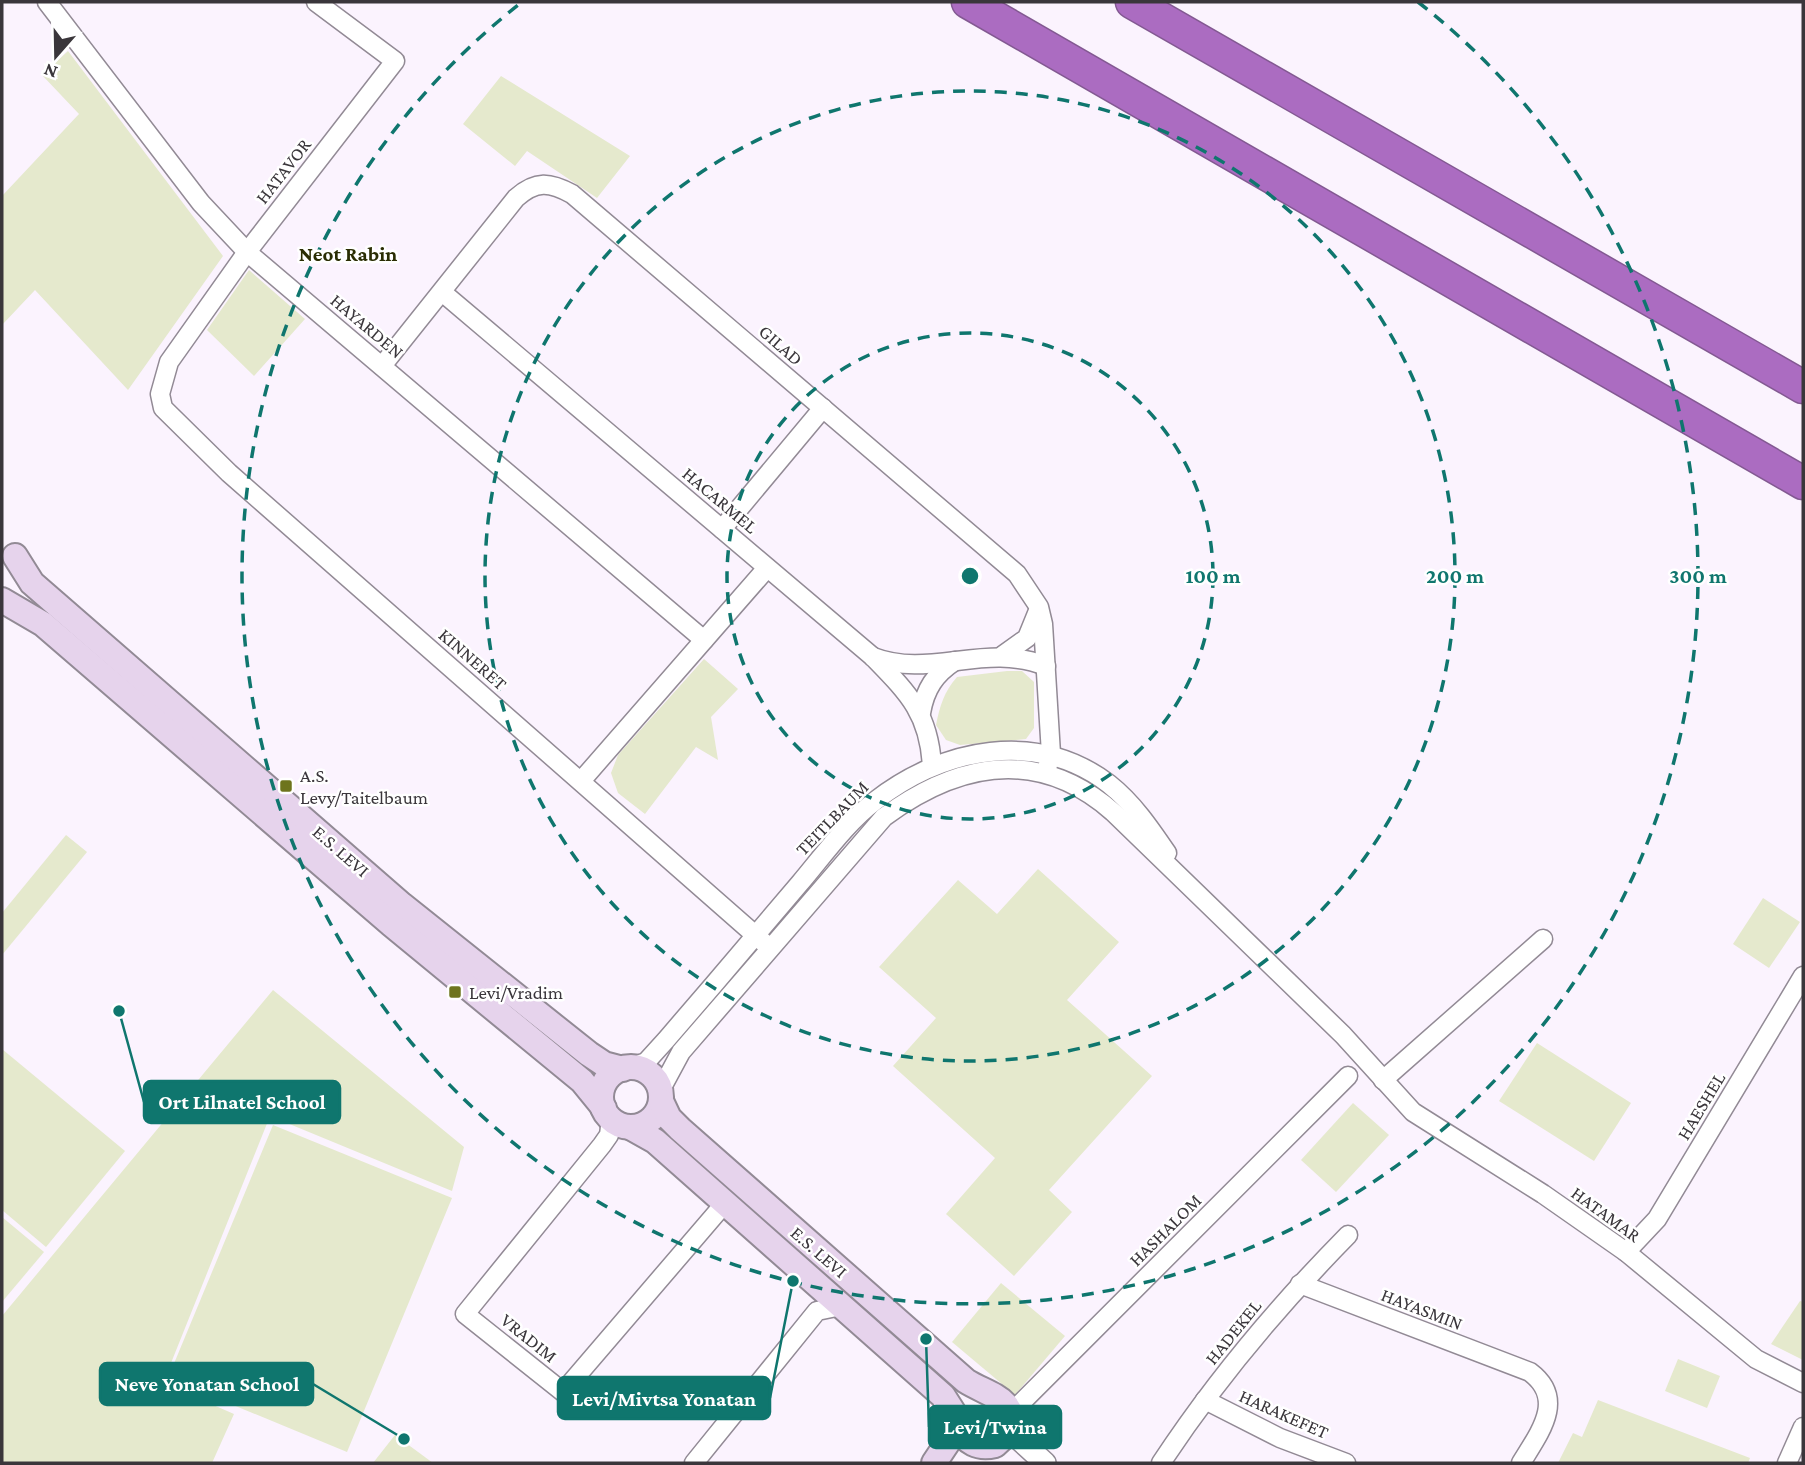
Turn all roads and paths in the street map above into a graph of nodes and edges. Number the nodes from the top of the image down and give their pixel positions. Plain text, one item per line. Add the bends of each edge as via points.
1 (47, 2) edge
2 (316, 2) edge
3 (968, 2) edge
4 (1132, 2) edge
5 (247, 252) junction
6 (442, 292) junction
7 (382, 366) junction
8 (1803, 387) edge
9 (160, 394) joint
10 (823, 408) junction
11 (1803, 483) edge
12 (722, 529) junction
13 (8, 549) edge
14 (767, 568) junction
15 (2, 597) edge
16 (1039, 607) junction
17 (704, 640) junction
18 (1003, 655) junction
19 (873, 657) junction
20 (955, 661) junction
21 (1046, 666) junction
22 (921, 713) junction
23 (1051, 754) junction
24 (932, 766) junction
25 (1046, 772) junction
26 (581, 781) junction
27 (1205, 898) junction
28 (755, 935) junction
29 (1543, 939) dead end
30 (770, 948) junction
31 (1803, 976) edge
32 (628, 1068) junction
33 (1348, 1076) dead end
34 (1383, 1080) junction
35 (661, 1096) junction
36 (615, 1118) junction
37 (724, 1203) junction
38 (1348, 1235) dead end
39 (1626, 1252) junction
40 (1300, 1284) junction
41 (841, 1306) junction
42 (1803, 1383) edge
43 (988, 1393) junction
44 (1205, 1400) junction
45 (958, 1423) junction
46 (1803, 1427) edge
47 (1005, 1430) junction
48 (694, 1463) edge
49 (934, 1463) edge
50 (974, 1463) edge
51 (1045, 1463) edge
52 (1161, 1463) edge
53 (1346, 1463) edge
54 (1521, 1463) edge
55 (1787, 1463) edge

1 - 5 street, HAYARDEN via 201,203
2 - 5 street, HATAVOR via 395,61
3 - 11 highway
4 - 8 highway
5 - 7 street, HAYARDEN
5 - 9 street, HATAVOR via 169,362
6 - 7 street, GILAD
6 - 10 street, GILAD via 516,198 528,187 550,184 572,194
6 - 12 street, HACARMEL
7 - 17 street, HAYARDEN
9 - 26 street, KINNERET via 172,419 229,473
10 - 12 street
10 - 16 street, GILAD via 1017,574
12 - 14 street, HACARMEL
13 - 15 main road via 17,576
13 - 32 main road, E.S. LEVI via 32,583 402,905 589,1054 604,1064
14 - 17 street
14 - 19 street, HACARMEL
15 - 36 main road, E.S. LEVI via 53,633 582,1081
16 - 18 street via 1027,638
16 - 21 street, GILAD
17 - 26 street
18 - 20 street
18 - 21 street
19 - 20 street via 902,664
19 - 22 street, HACARMEL
20 - 22 street via 930,685
21 - 23 street, GILAD
22 - 24 street, HACARMEL
23 - 24 street, TEITLBAUM via 1006,750
23 - 25 street, GILAD
23 - 27 street, TEITLBAUM via 1090,772 1125,799
24 - 28 street, TEITLBAUM via 872,803
25 - 27 street, TEITLBAUM via 1098,799
25 - 30 street, TEITLBAUM via 985,771 918,793 884,817
26 - 28 street, KINNERET
27 - 34 street, TEITLBAUM
28 - 30 street, KINNERET
28 - 32 street, TEITLBAUM via 646,1062
29 - 34 street
30 - 35 street, TEITLBAUM via 681,1052
31 - 39 street, HAESHEL via 1657,1219
32 - 35 main road via 650,1074
32 - 36 main road via 607,1080 601,1099
33 - 47 street, HASHALOM
34 - 39 street, HATAMAR via 1413,1112
35 - 36 main road via 647,1123
35 - 43 main road, E.S. LEVI via 669,1118 690,1138 966,1381
36 - 37 main road, E.S. LEVI via 654,1141
36 - 37 street, VRADIM via 602,1145 466,1314 563,1392
37 - 41 main road, E.S. LEVI
38 - 40 street, HADEKEL
39 - 42 street, HATAMAR via 1756,1359
40 - 44 street, HADEKEL
40 - 54 street, HAYASMIN via 1530,1372 1543,1382 1549,1392 1548,1405 1540,1432
41 - 45 main road, E.S. LEVI via 943,1396
41 - 48 street via 817,1311
43 - 45 main road via 964,1402
43 - 47 main road via 1002,1399
44 - 52 street, HADEKEL
44 - 53 street, HARAKEFET via 1269,1433
45 - 47 main road via 962,1436 977,1446
45 - 49 main road
46 - 55 street
47 - 50 main road
47 - 51 street

